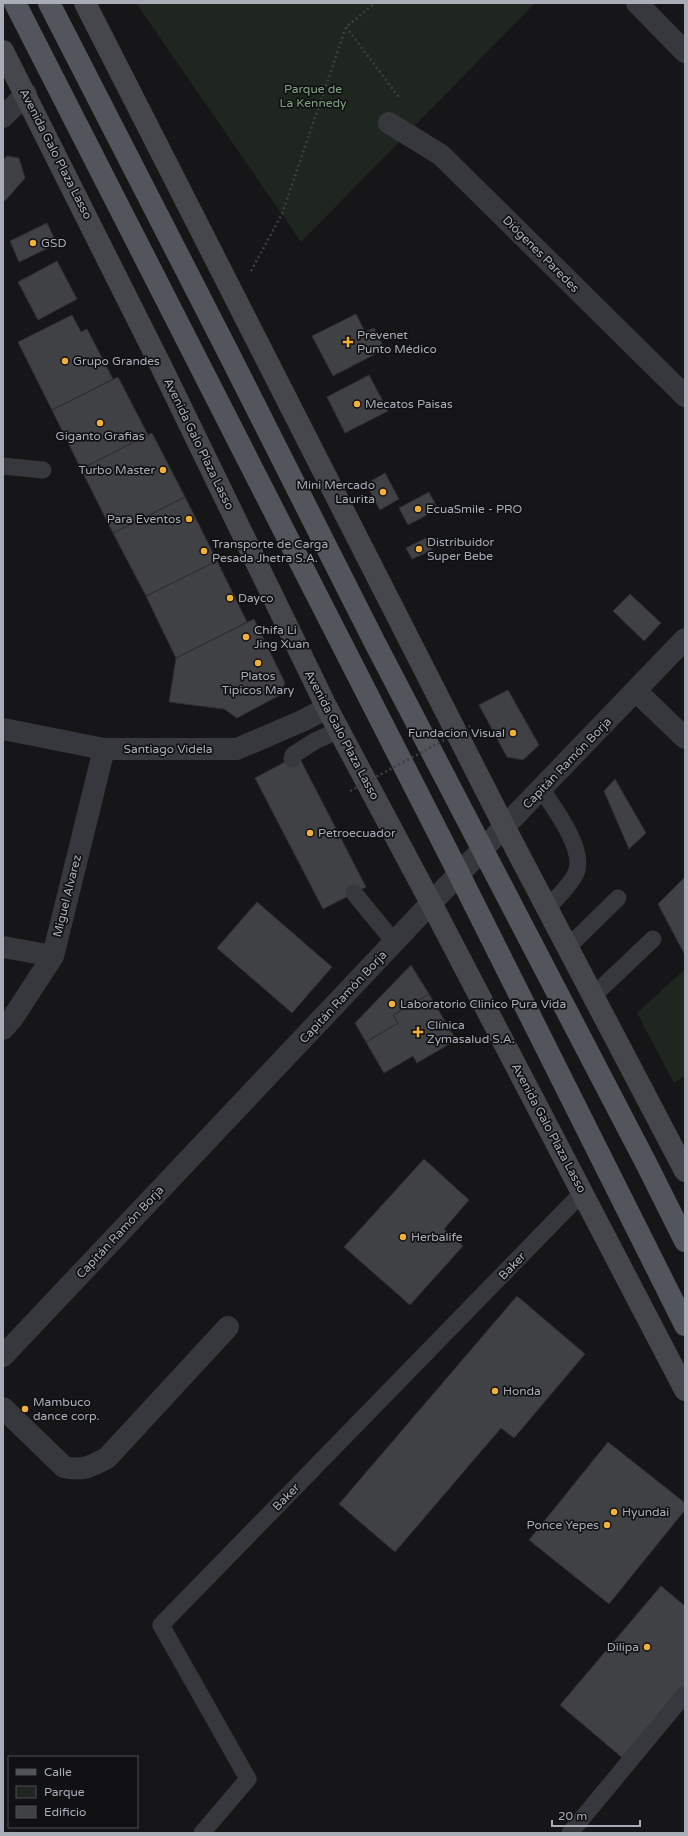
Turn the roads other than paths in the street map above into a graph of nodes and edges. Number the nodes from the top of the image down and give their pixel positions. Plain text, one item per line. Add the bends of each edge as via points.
1 (15, 3) edge
2 (49, 3) edge
3 (85, 3) edge
4 (637, 3) edge
5 (3, 51) edge
6 (685, 52) edge
7 (26, 94) junction
8 (3, 117) edge
9 (389, 123) road end
10 (685, 396) edge
11 (3, 466) edge
12 (43, 470) dead end
13 (685, 639) edge
14 (636, 691) junction
15 (327, 708) junction
16 (3, 729) edge
17 (339, 730) junction
18 (685, 738) edge
19 (104, 750) junction
20 (292, 759) dead end
21 (542, 790) junction
22 (504, 828) junction
23 (483, 850) junction
24 (459, 874) junction
25 (354, 893) dead end
26 (618, 898) dead end
27 (431, 903) junction
28 (547, 908) junction
29 (654, 939) dead end
30 (394, 942) junction
31 (3, 947) edge
32 (567, 948) junction
33 (53, 956) junction
34 (593, 996) junction
35 (3, 1029) edge
36 (685, 1171) edge
37 (583, 1192) junction
38 (685, 1241) edge
39 (685, 1325) edge
40 (228, 1327) dead end
41 (3, 1356) edge
42 (685, 1390) edge
43 (3, 1408) edge
44 (685, 1694) edge
45 (202, 1833) edge
46 (570, 1833) edge

1 - 24 main road
2 - 23 main road
3 - 22 main road
4 - 6 street
5 - 7 main road, Avenida Galo Plaza Lasso
7 - 8 street
7 - 15 main road, Avenida Galo Plaza Lasso
9 - 10 street, Diógenes Paredes via 441,155
11 - 12 lane
13 - 14 street, Capitán Ramón Borja
14 - 18 street
14 - 21 street, Capitán Ramón Borja
15 - 17 main road, Avenida Galo Plaza Lasso
15 - 19 street, Santiago Videla via 237,749
16 - 19 street, Santiago Videla
17 - 20 lane via 315,741 293,755
17 - 27 main road, Avenida Galo Plaza Lasso
19 - 33 street, Miguel Alvarez
21 - 22 street, Capitán Ramón Borja
21 - 28 lane via 568,829 577,851 577,871
22 - 23 street, Capitán Ramón Borja
22 - 28 main road
23 - 24 street, Capitán Ramón Borja
23 - 38 main road
24 - 27 street, Capitán Ramón Borja
24 - 39 main road
25 - 30 lane
26 - 32 lane
27 - 30 street, Capitán Ramón Borja
27 - 37 main road, Avenida Galo Plaza Lasso
28 - 32 main road
29 - 34 lane
30 - 41 street, Capitán Ramón Borja
31 - 33 street
32 - 34 main road
33 - 35 street, Miguel Alvarez
34 - 36 main road
37 - 42 main road, Avenida Galo Plaza Lasso
37 - 45 lane, Baker via 161,1625 248,1779
40 - 43 street via 107,1458 88,1468 64,1467
44 - 46 lane

